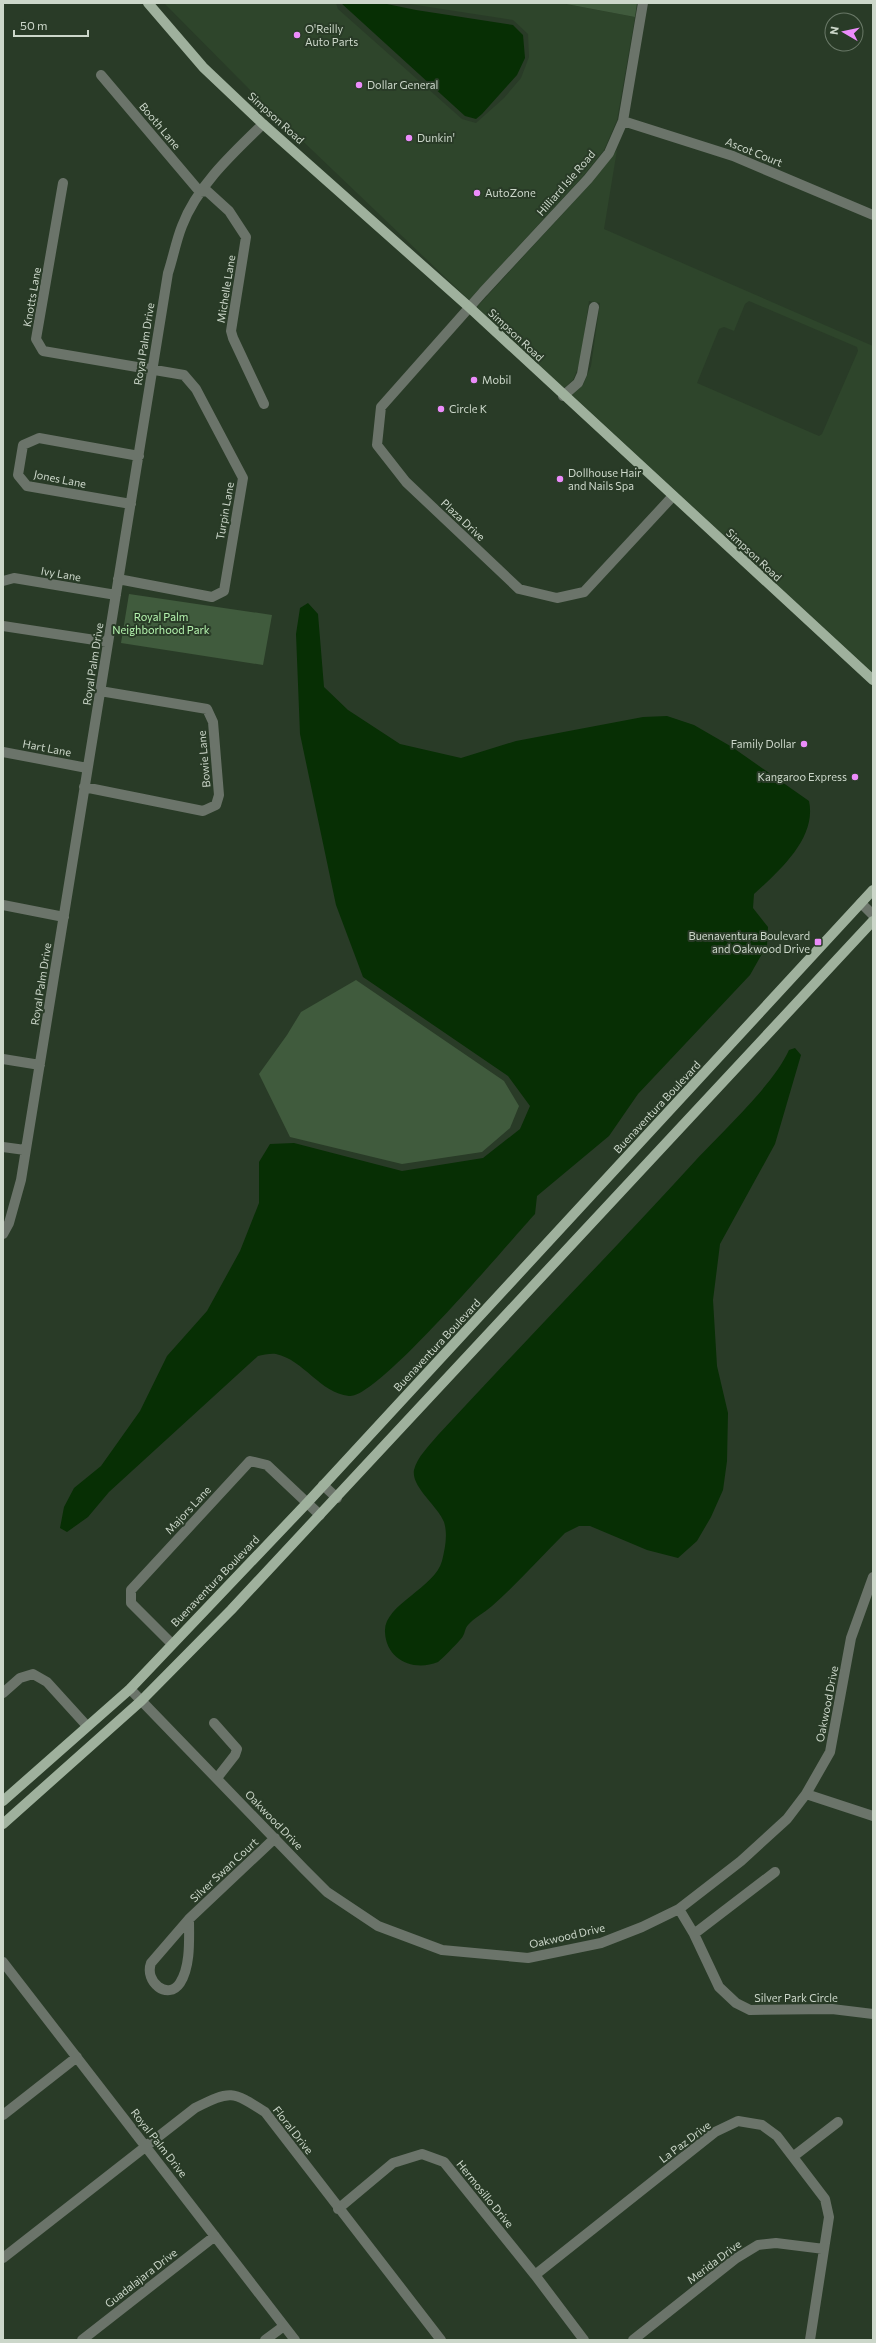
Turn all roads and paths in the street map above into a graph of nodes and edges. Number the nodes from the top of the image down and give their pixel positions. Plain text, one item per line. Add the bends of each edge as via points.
1 (148, 3) edge
2 (643, 3) edge
3 (101, 75) dead end
4 (623, 121) junction
5 (263, 124) junction
6 (63, 183) dead end
7 (200, 192) junction
8 (873, 215) edge
9 (594, 307) dead end
10 (469, 308) junction
11 (152, 370) junction
12 (563, 396) junction
13 (264, 404) dead end
14 (139, 456) junction
15 (673, 496) junction
16 (131, 504) junction
17 (118, 579) junction
18 (3, 581) edge
19 (116, 595) junction
20 (3, 626) edge
21 (108, 642) junction
22 (873, 680) edge
23 (100, 691) junction
24 (3, 752) edge
25 (88, 768) junction
26 (84, 787) junction
27 (873, 890) edge
28 (861, 903) junction
29 (3, 905) edge
30 (873, 914) edge
31 (64, 917) junction
32 (873, 921) edge
33 (3, 1059) edge
34 (40, 1065) junction
35 (3, 1147) edge
36 (25, 1150) junction
37 (3, 1234) edge
38 (323, 1485) junction
39 (337, 1498) junction
40 (307, 1503) junction
41 (320, 1515) junction
42 (873, 1577) edge
43 (171, 1644) junction
44 (130, 1689) junction
45 (3, 1693) edge
46 (141, 1701) junction
47 (214, 1723) dead end
48 (87, 1726) junction
49 (217, 1778) junction
50 (806, 1794) junction
51 (3, 1801) edge
52 (873, 1816) edge
53 (3, 1824) edge
54 (275, 1838) junction
55 (775, 1872) dead end
56 (679, 1909) junction
57 (189, 1919) junction
58 (694, 1934) junction
59 (5, 1968) edge
60 (873, 2014) edge
61 (77, 2057) junction
62 (3, 2115) edge
63 (838, 2122) dead end
64 (146, 2147) junction
65 (794, 2156) junction
66 (338, 2209) junction
67 (215, 2236) junction
68 (824, 2248) junction
69 (3, 2258) edge
70 (535, 2275) junction
71 (284, 2326) junction
72 (82, 2340) edge
73 (265, 2340) edge
74 (295, 2340) edge
75 (441, 2340) edge
76 (584, 2340) edge
77 (633, 2340) edge
78 (810, 2340) edge

1 - 5 main road, Simpson Road via 203,67
2 - 4 street, Hilliard Isle Road
3 - 7 street, Booth Lane
4 - 8 street, Ascot Court via 733,156
4 - 10 street, Hilliard Isle Road via 609,153 588,179
5 - 7 street, Royal Palm Drive via 230,156
5 - 10 main road, Simpson Road
6 - 11 street, Knotts Lane via 36,339 43,351
7 - 11 street, Royal Palm Drive via 182,225 168,273
7 - 13 street, Michelle Lane via 207,191 228,211 246,237 231,330
9 - 12 street via 582,374 578,382
10 - 12 main road, Simpson Road
10 - 15 street, Plaza Drive via 381,407 377,445 406,482 519,589 557,598 584,592
11 - 14 street, Royal Palm Drive
11 - 17 street, Turpin Lane via 184,375 196,390 243,478 224,591 212,597
12 - 15 main road, Simpson Road
14 - 16 street, Royal Palm Drive
14 - 16 street, Jones Lane via 39,438 23,445 18,475 27,486
15 - 22 main road, Simpson Road
16 - 17 street, Royal Palm Drive
17 - 19 street, Royal Palm Drive
18 - 19 street, Ivy Lane via 14,578
19 - 21 street, Royal Palm Drive
20 - 21 street
21 - 23 street, Royal Palm Drive
23 - 25 street, Royal Palm Drive
23 - 26 street, Bowie Lane via 207,709 214,722 219,795 216,806 203,811
24 - 25 street, Hart Lane
25 - 26 street, Royal Palm Drive
26 - 31 street, Royal Palm Drive
27 - 28 main road, Buenaventura Boulevard
28 - 30 street
28 - 38 main road, Buenaventura Boulevard
29 - 31 street
31 - 34 street, Royal Palm Drive
32 - 39 main road
33 - 34 street
34 - 36 street, Royal Palm Drive
35 - 36 street
36 - 37 street, Royal Palm Drive via 21,1180
38 - 39 street
38 - 40 main road, Buenaventura Boulevard
39 - 41 main road
40 - 41 street, Majors Lane
40 - 43 main road, Buenaventura Boulevard
40 - 43 street, Majors Lane via 266,1465 250,1462 131,1590 131,1603
41 - 46 main road
42 - 50 street, Oakwood Drive via 851,1638 830,1752
43 - 44 main road, Buenaventura Boulevard
44 - 46 street, Oakwood Drive
44 - 48 main road, Buenaventura Boulevard
45 - 48 street via 20,1678 33,1674 47,1682
46 - 49 street, Oakwood Drive
46 - 53 main road
47 - 49 street via 237,1749
48 - 51 main road, Buenaventura Boulevard
49 - 54 street, Oakwood Drive
50 - 52 street
50 - 56 street, Oakwood Drive via 788,1819 741,1861
54 - 56 street, Oakwood Drive via 327,1892 346,1905 378,1926 442,1950 528,1958 601,1943
54 - 57 street, Silver Swan Court
55 - 58 street
56 - 58 street, Silver Park Circle
57 - 57 street, Silver Swan Court via 151,1963 148,1970 150,1978 159,1988 169,1990 177,1987 181,1981 188,1947
58 - 60 street, Silver Park Circle via 719,1987 736,2003 750,2010 832,2009
59 - 61 street, Royal Palm Drive
61 - 62 street
61 - 64 street, Royal Palm Drive
63 - 65 street
64 - 66 street, Floral Drive via 195,2108 218,2096 238,2095 265,2112
64 - 67 street, Royal Palm Drive
64 - 69 street, Floral Drive
65 - 68 street, La Paz Drive via 825,2199 829,2217
65 - 70 street, La Paz Drive via 777,2136 762,2125 738,2121 715,2132
66 - 70 street, Hermosillo Drive via 393,2163 422,2154 444,2162
66 - 75 street, Floral Drive
67 - 71 street, Royal Palm Drive
67 - 72 street, Guadalajara Drive
68 - 77 street, Merida Drive via 776,2243 758,2245 735,2259
68 - 78 street, La Paz Drive
70 - 76 street, Hermosillo Drive
71 - 73 street
71 - 74 street, Royal Palm Drive

